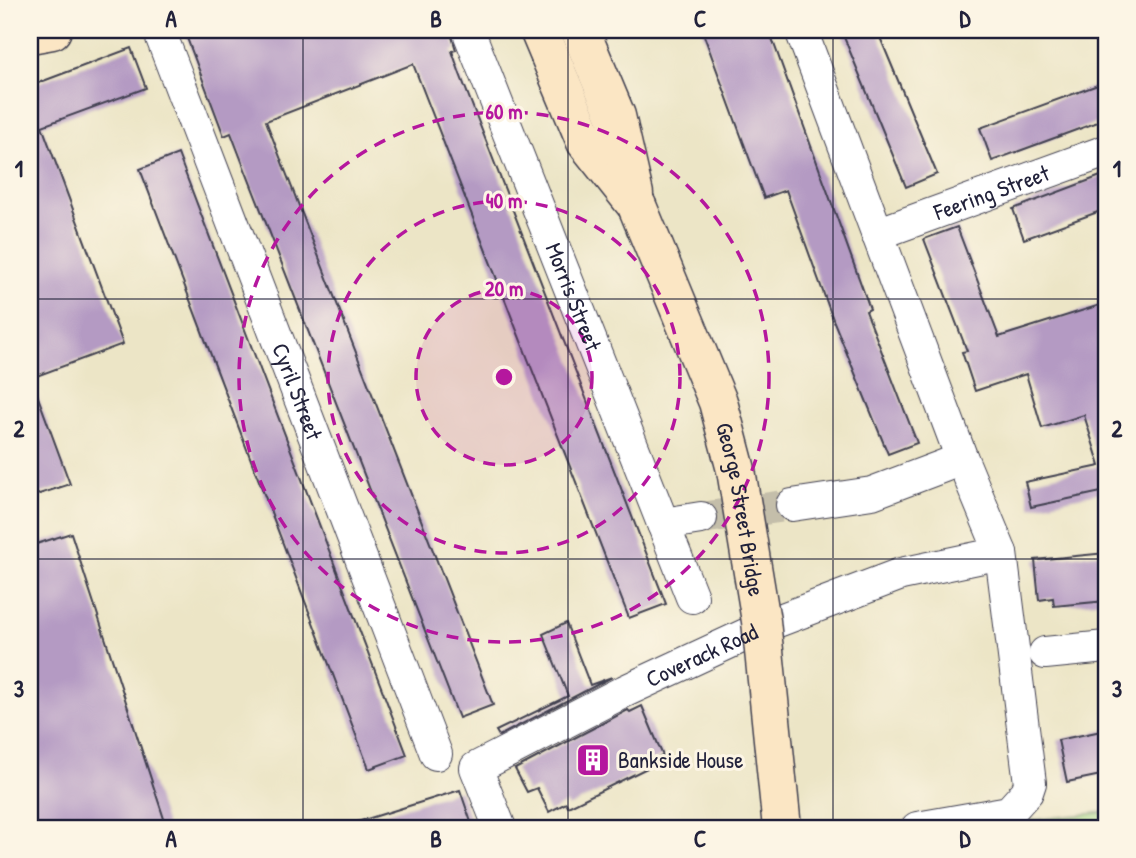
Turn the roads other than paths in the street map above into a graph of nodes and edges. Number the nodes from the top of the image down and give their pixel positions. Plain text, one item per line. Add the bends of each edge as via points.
1 (52, 30) edge
2 (159, 30) edge
3 (468, 30) edge
4 (801, 30) edge
5 (30, 34) edge
6 (582, 35) edge
7 (544, 42) edge
8 (1106, 150) edge
9 (637, 206) junction
10 (877, 234) junction
11 (962, 459) junction
12 (792, 505) tunnel mouth
13 (701, 518) tunnel mouth
14 (663, 524) junction
15 (1001, 553) junction
16 (692, 597) dead end
17 (1106, 647) edge
18 (1045, 653) dead end
19 (436, 754) dead end
20 (500, 828) edge
21 (782, 828) edge
22 (918, 828) edge

1 - 5 main road
2 - 19 street, Cyril Street
3 - 14 street, Morris Street
4 - 10 street
6 - 9 main road, George Street Bridge via 616,116
7 - 9 main road, George Street Bridge via 586,142
8 - 10 street, Feering Street
9 - 21 main road, George Street Bridge, bridge via 718,402 736,470 761,621
10 - 11 street
11 - 12 street via 882,490
11 - 15 street
13 - 14 street
14 - 16 street, Morris Street
15 - 20 street, Coverack Road via 901,574 767,625 476,768
15 - 22 street via 1030,783 1009,812
17 - 18 street

